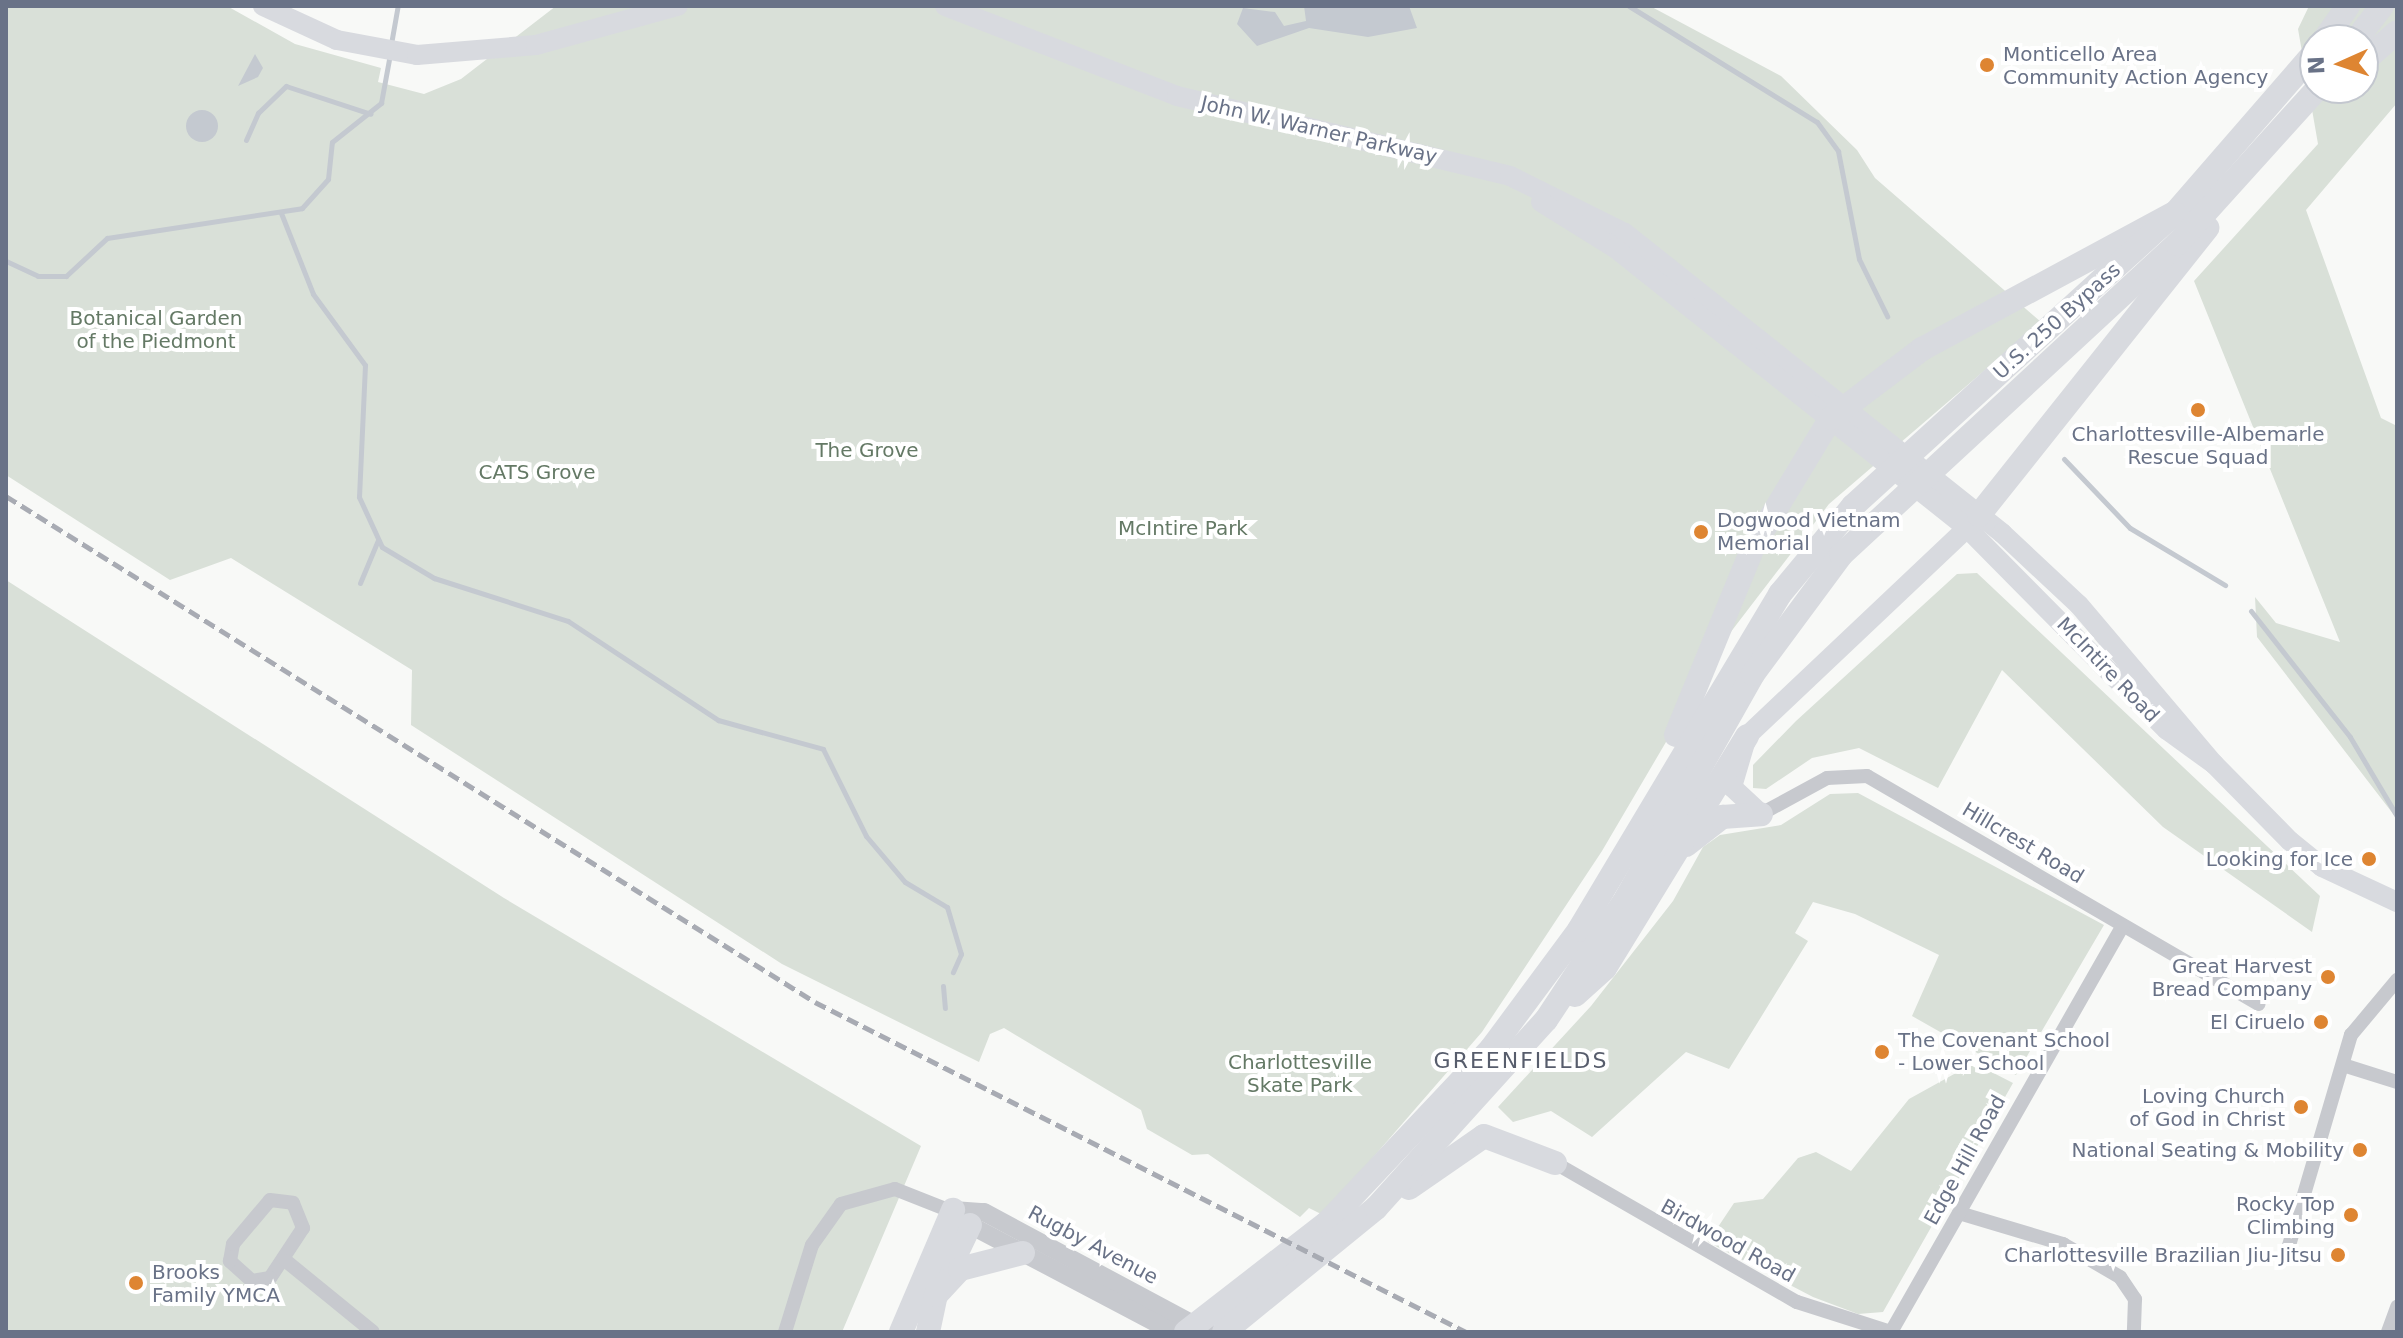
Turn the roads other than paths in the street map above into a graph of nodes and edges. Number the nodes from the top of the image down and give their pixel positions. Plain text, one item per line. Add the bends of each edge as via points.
1 (263, 6) edge
2 (678, 6) edge
3 (945, 6) edge
4 (2348, 6) edge
5 (2382, 6) edge
6 (2335, 24) edge
7 (2368, 24) edge
8 (2397, 32) edge
9 (2379, 48) edge
10 (2299, 69) edge
11 (2305, 104) edge
12 (2315, 104) edge
13 (2275, 139) junction
14 (2244, 173) junction
15 (2175, 213) junction
16 (1838, 412) junction
17 (1946, 435) junction
18 (1863, 513) junction
19 (1973, 521) junction
20 (1747, 736) junction
21 (1659, 789) junction
22 (1761, 814) junction
23 (1657, 881) junction
24 (2397, 902) edge
25 (2123, 925) junction
26 (2397, 980) edge
27 (2258, 1004) dead end
28 (1546, 1020) junction
29 (2343, 1065) junction
30 (2397, 1082) edge
31 (1555, 1163) joint
32 (1376, 1208) junction
33 (1959, 1213) junction
34 (962, 1217) junction
35 (1338, 1229) junction
36 (1023, 1253) junction
37 (2285, 1259) dead end
38 (286, 1261) junction
39 (936, 1295) junction
40 (2397, 1307) edge
41 (373, 1332) edge
42 (785, 1332) edge
43 (901, 1332) edge
44 (928, 1332) edge
45 (1173, 1332) edge
46 (1186, 1332) edge
47 (1208, 1332) edge
48 (1224, 1332) edge
49 (1891, 1332) edge
50 (2134, 1332) edge
51 (2388, 1332) edge

1 - 2 main road via 309,30 417,55 536,45
3 - 16 main road, John W. Warner Parkway via 1177,96 1538,186 1652,250
4 - 6 highway
5 - 7 highway
8 - 9 highway
10 - 15 highway
11 - 13 highway
12 - 13 highway
13 - 14 highway
14 - 17 highway via 2138,281
14 - 19 highway via 2188,257
15 - 16 highway via 1922,349
15 - 17 highway, U.S. 250 Bypass
16 - 19 main road, John W. Warner Parkway
16 - 21 highway via 1754,545
17 - 18 highway
18 - 21 highway via 1780,594
18 - 28 highway via 1753,674
19 - 20 main road
19 - 24 main road, John W. Warner Parkway via 2079,605 2214,764 2322,867
20 - 22 main road via 1732,787
20 - 23 highway
21 - 35 highway via 1530,1000
22 - 23 highway via 1708,824
22 - 25 street, Hillcrest Road via 1827,778 1867,776
23 - 28 highway via 1605,968
25 - 27 street, Hillcrest Road
25 - 33 street, Edge Hill Road
26 - 29 street via 2351,1035
28 - 32 highway
29 - 30 street
29 - 37 street
31 - 32 highway via 1484,1136
31 - 49 street, Birdwood Road via 1797,1302
32 - 35 highway
33 - 49 street, Edge Hill Road
33 - 50 street via 2063,1244 2120,1277 2135,1299
34 - 36 street, Rugby Avenue
34 - 39 highway
34 - 42 street via 895,1189 832,1210 812,1245
34 - 43 highway
34 - 47 street, Rugby Avenue via 984,1212
35 - 46 highway
35 - 48 highway via 1255,1310
36 - 39 highway via 977,1261
36 - 45 street, Rugby Avenue
38 - 38 street via 298,1242 300,1215 293,1203 270,1200 251,1214 230,1261 252,1281 270,1278
38 - 41 street
39 - 44 highway
40 - 51 street

